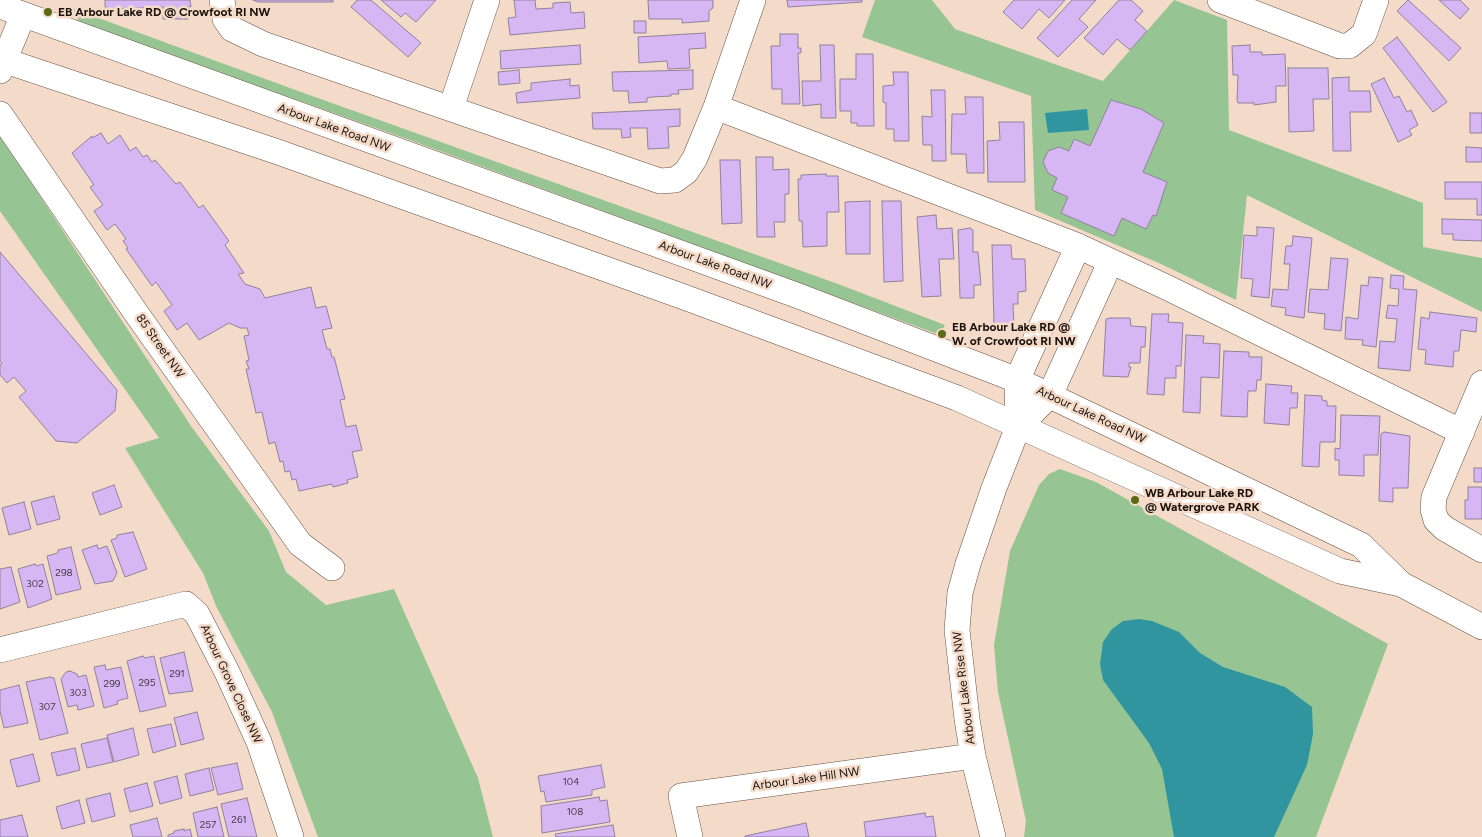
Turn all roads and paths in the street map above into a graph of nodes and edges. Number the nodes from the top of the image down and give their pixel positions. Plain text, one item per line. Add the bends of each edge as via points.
1 (222, 0) edge
2 (487, 0) edge
3 (753, 0) edge
4 (1220, 0) edge
5 (1376, 0) edge
6 (0, 6) edge
7 (23, 15) junction
8 (1, 63) edge
9 (716, 107) junction
10 (451, 108) junction
11 (0, 114) edge
12 (1078, 246) junction
13 (1110, 263) junction
14 (1018, 380) junction
15 (1482, 383) edge
16 (1050, 395) junction
17 (1018, 426) junction
18 (1462, 432) junction
19 (1482, 550) edge
20 (332, 568) dead end
21 (1401, 584) junction
22 (1482, 628) edge
23 (0, 650) edge
24 (972, 756) junction
25 (291, 837) edge
26 (690, 837) edge
27 (993, 837) edge

1 - 10 street via 224,19 244,36
2 - 10 street
3 - 9 street
4 - 5 street via 1340,46 1349,46 1364,34
6 - 7 street, Arbour Lake Road NW
7 - 8 street
7 - 14 street, Arbour Lake Road NW via 796,295
8 - 17 street, Arbour Lake Road NW via 278,152 957,398
9 - 10 street via 686,172 675,180 660,181
9 - 12 street
11 - 20 street, 85 Street NW via 300,544
12 - 13 street
12 - 14 street
13 - 16 street
13 - 18 street via 1166,287
14 - 16 street, Arbour Lake Road NW
14 - 17 street
15 - 18 street
16 - 17 street
16 - 21 street, Arbour Lake Road NW via 1361,545
17 - 21 street, Arbour Lake Road NW via 1340,571
17 - 24 street, Arbour Lake Rise NW via 960,593 957,630
18 - 19 street via 1434,497 1433,509 1436,520 1444,528
21 - 22 street, Arbour Lake Road NW
23 - 25 street, Arbour Grove Close NW via 186,604 198,614 259,742
24 - 26 street, Arbour Lake Hill NW via 681,796
24 - 27 street, Arbour Lake Rise NW

